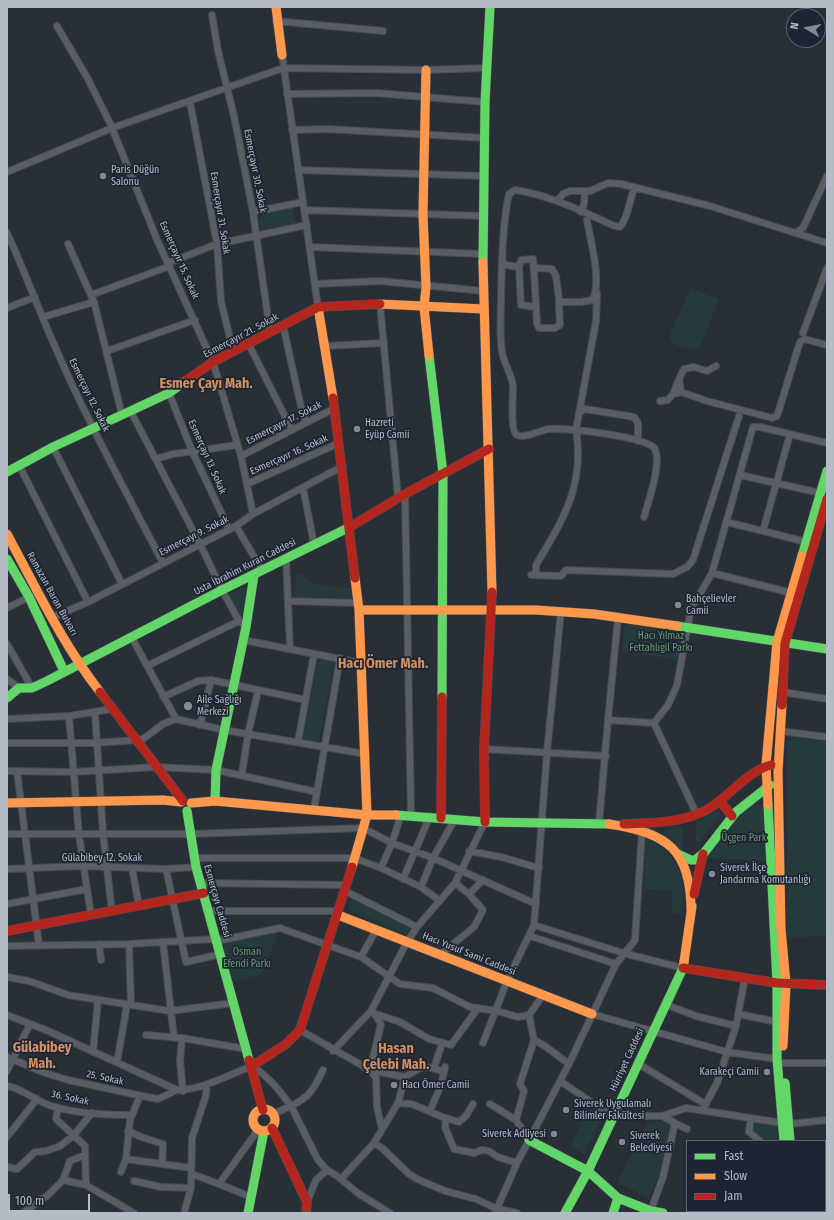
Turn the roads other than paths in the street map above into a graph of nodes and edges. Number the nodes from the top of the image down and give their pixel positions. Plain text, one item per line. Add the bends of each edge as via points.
1 (276, 7) edge
2 (490, 7) edge
3 (212, 15) dead end
4 (276, 21) junction
5 (57, 26) dead end
6 (383, 31) dead end
7 (282, 56) joint
8 (283, 68) junction
9 (486, 68) junction
10 (426, 70) junction
11 (228, 89) junction
12 (287, 94) junction
13 (426, 97) junction
14 (190, 102) junction
15 (485, 102) junction
16 (112, 128) junction
17 (292, 130) junction
18 (426, 135) junction
19 (485, 138) junction
20 (298, 170) junction
21 (7, 172) edge
22 (424, 175) junction
23 (483, 176) junction
24 (827, 176) edge
25 (635, 187) junction
26 (585, 191) junction
27 (557, 201) junction
28 (303, 202) junction
29 (305, 210) junction
30 (252, 212) junction
31 (582, 212) junction
32 (423, 214) junction
33 (483, 216) junction
34 (590, 218) junction
35 (307, 225) junction
36 (803, 228) junction
37 (796, 232) junction
38 (7, 233) edge
39 (804, 235) junction
40 (256, 237) junction
41 (827, 243) edge
42 (68, 244) dead end
43 (217, 244) junction
44 (310, 247) junction
45 (424, 252) junction
46 (483, 254) junction
47 (504, 263) junction
48 (169, 264) junction
49 (518, 267) junction
50 (535, 267) junction
51 (827, 268) edge
52 (315, 284) junction
53 (426, 287) junction
54 (483, 291) junction
55 (91, 295) junction
56 (35, 297) junction
57 (594, 301) junction
58 (94, 302) junction
59 (560, 302) junction
60 (380, 304) junction
61 (318, 307) junction
62 (424, 307) junction
63 (536, 307) junction
64 (7, 308) edge
65 (483, 309) junction
66 (43, 317) junction
67 (195, 320) junction
68 (283, 326) junction
69 (270, 332) junction
70 (802, 338) junction
71 (248, 343) junction
72 (384, 343) junction
73 (827, 345) edge
74 (324, 346) junction
75 (107, 351) junction
76 (233, 351) junction
77 (213, 362) junction
78 (716, 366) dead end
79 (678, 379) junction
80 (681, 392) junction
81 (170, 393) junction
82 (673, 394) junction
83 (581, 401) junction
84 (660, 401) dead end
85 (335, 408) junction
86 (736, 408) junction
87 (585, 409) junction
88 (744, 411) junction
89 (579, 413) junction
90 (126, 414) junction
91 (739, 416) junction
92 (306, 422) junction
93 (94, 427) junction
94 (292, 430) junction
95 (576, 430) junction
96 (790, 434) junction
97 (638, 440) junction
98 (339, 443) junction
99 (827, 443) edge
100 (237, 445) junction
101 (54, 447) junction
102 (489, 449) junction
103 (192, 451) junction
104 (241, 456) junction
105 (156, 459) junction
106 (19, 465) junction
107 (343, 466) junction
108 (7, 472) edge
109 (827, 472) edge
110 (443, 473) junction
111 (740, 475) junction
112 (776, 483) junction
113 (248, 484) junction
114 (303, 488) junction
115 (402, 495) junction
116 (824, 496) edge
117 (253, 514) junction
118 (644, 517) dead end
119 (726, 522) junction
120 (236, 526) junction
121 (350, 527) junction
122 (229, 529) junction
123 (763, 531) junction
124 (7, 534) edge
125 (806, 542) junction
126 (200, 544) junction
127 (314, 544) junction
128 (286, 558) junction
129 (7, 560) edge
130 (163, 563) junction
131 (258, 573) junction
132 (712, 573) junction
133 (122, 584) junction
134 (222, 590) junction
135 (792, 593) junction
136 (29, 597) junction
137 (88, 602) junction
138 (288, 602) junction
139 (358, 606) junction
140 (7, 608) edge
141 (492, 608) junction
142 (443, 609) junction
143 (408, 610) junction
144 (561, 611) junction
145 (52, 618) junction
146 (618, 618) junction
147 (242, 624) junction
148 (688, 626) junction
149 (132, 638) junction
150 (243, 640) junction
151 (781, 643) junction
152 (7, 644) edge
153 (290, 649) junction
154 (827, 649) edge
155 (314, 654) junction
156 (340, 658) junction
157 (361, 662) junction
158 (78, 664) junction
159 (147, 666) junction
160 (64, 671) junction
161 (7, 679) edge
162 (211, 680) junction
163 (232, 686) junction
164 (19, 688) junction
165 (32, 688) junction
166 (258, 690) junction
167 (782, 692) junction
168 (7, 696) edge
169 (163, 697) junction
170 (827, 699) edge
171 (306, 700) junction
172 (112, 709) junction
173 (95, 713) junction
174 (69, 716) junction
175 (7, 719) edge
176 (176, 719) junction
177 (608, 720) junction
178 (654, 723) junction
179 (200, 725) junction
180 (224, 730) junction
181 (780, 731) junction
182 (248, 734) junction
183 (827, 737) edge
184 (136, 740) junction
185 (298, 742) junction
186 (7, 743) edge
187 (71, 743) junction
188 (96, 744) junction
189 (326, 747) junction
190 (484, 749) junction
191 (547, 752) junction
192 (366, 754) junction
193 (606, 756) junction
194 (766, 765) junction
195 (156, 767) junction
196 (98, 769) junction
197 (216, 770) junction
198 (778, 770) junction
199 (7, 771) edge
200 (17, 771) junction
201 (73, 772) junction
202 (242, 774) junction
203 (767, 788) junction
204 (317, 792) junction
205 (76, 801) junction
206 (215, 801) junction
207 (720, 801) junction
208 (100, 802) junction
209 (7, 803) edge
210 (20, 804) junction
211 (186, 804) junction
212 (314, 809) junction
213 (696, 813) junction
214 (367, 815) junction
215 (401, 815) junction
216 (411, 815) junction
217 (430, 816) junction
218 (732, 816) junction
219 (441, 818) junction
220 (455, 819) junction
221 (485, 822) junction
222 (543, 823) junction
223 (599, 823) junction
224 (657, 823) junction
225 (612, 825) junction
226 (363, 828) junction
227 (642, 832) junction
228 (103, 833) junction
229 (7, 834) edge
230 (24, 834) junction
231 (190, 834) junction
232 (78, 835) junction
233 (656, 836) junction
234 (392, 843) junction
235 (469, 851) junction
236 (415, 852) junction
237 (675, 853) junction
238 (703, 854) junction
239 (354, 858) junction
240 (433, 858) junction
241 (195, 862) junction
242 (83, 866) junction
243 (108, 866) junction
244 (132, 868) junction
245 (381, 868) junction
246 (539, 868) junction
247 (7, 869) edge
248 (29, 869) junction
249 (166, 869) junction
250 (462, 871) junction
251 (403, 879) junction
252 (483, 880) junction
253 (202, 883) junction
254 (455, 883) junction
255 (421, 887) junction
256 (346, 888) junction
257 (87, 889) junction
258 (204, 893) junction
259 (469, 894) junction
260 (171, 899) junction
261 (33, 900) junction
262 (440, 901) junction
263 (7, 904) edge
264 (536, 904) junction
265 (139, 906) junction
266 (210, 911) junction
267 (691, 911) junction
268 (112, 912) junction
269 (339, 913) junction
270 (91, 915) junction
271 (534, 925) junction
272 (37, 926) junction
273 (417, 927) junction
274 (376, 930) junction
275 (7, 931) edge
276 (530, 936) junction
277 (217, 940) junction
278 (181, 941) junction
279 (163, 942) junction
280 (407, 942) junction
281 (99, 944) junction
282 (129, 944) junction
283 (39, 945) junction
284 (328, 945) junction
285 (7, 946) edge
286 (623, 953) junction
287 (221, 954) junction
288 (441, 954) junction
289 (361, 957) junction
290 (101, 960) dead end
291 (616, 964) junction
292 (682, 968) junction
293 (7, 977) edge
294 (390, 977) junction
295 (745, 977) junction
296 (507, 982) junction
297 (782, 983) junction
298 (827, 985) edge
299 (543, 995) junction
300 (98, 1000) junction
301 (234, 1003) junction
302 (129, 1005) junction
303 (667, 1006) junction
304 (478, 1008) junction
305 (170, 1011) junction
306 (497, 1011) junction
307 (374, 1012) junction
308 (592, 1014) junction
309 (738, 1014) junction
310 (7, 1015) edge
311 (529, 1015) junction
312 (778, 1022) junction
313 (30, 1024) junction
314 (736, 1026) junction
315 (300, 1030) junction
316 (652, 1030) junction
317 (146, 1035) dead end
318 (174, 1038) junction
319 (182, 1038) junction
320 (534, 1040) junction
321 (442, 1043) junction
322 (483, 1043) dead end
323 (246, 1049) junction
324 (333, 1051) junction
325 (93, 1052) junction
326 (727, 1052) junction
327 (10, 1058) edge
328 (780, 1061) junction
329 (117, 1062) junction
330 (637, 1063) junction
331 (827, 1063) edge
332 (569, 1064) junction
333 (252, 1066) junction
334 (434, 1068) junction
335 (323, 1070) dead end
336 (370, 1070) junction
337 (7, 1071) edge
338 (405, 1077) junction
339 (560, 1081) junction
340 (207, 1084) junction
341 (7, 1086) edge
342 (180, 1091) junction
343 (140, 1096) junction
344 (38, 1099) junction
345 (398, 1103) junction
346 (473, 1104) dead end
347 (490, 1104) dead end
348 (291, 1106) junction
349 (704, 1107) junction
350 (58, 1108) junction
351 (263, 1110) junction
352 (430, 1111) junction
353 (92, 1113) junction
354 (273, 1114) junction
355 (132, 1115) junction
356 (612, 1116) junction
357 (662, 1116) junction
358 (446, 1118) junction
359 (752, 1118) junction
360 (516, 1120) junction
361 (827, 1120) edge
362 (785, 1123) junction
363 (675, 1124) junction
364 (382, 1129) junction
365 (687, 1129) dead end
366 (265, 1130) junction
367 (128, 1131) junction
368 (73, 1136) junction
369 (7, 1137) edge
370 (529, 1140) junction
371 (759, 1140) edge
372 (784, 1140) edge
373 (790, 1140) edge
374 (374, 1143) junction
375 (84, 1155) junction
376 (126, 1159) junction
377 (517, 1163) junction
378 (162, 1164) junction
379 (7, 1167) edge
380 (327, 1170) junction
381 (191, 1171) junction
382 (588, 1171) junction
383 (121, 1172) dead end
384 (341, 1179) junction
385 (63, 1180) junction
386 (134, 1181) dead end
387 (219, 1184) junction
388 (86, 1185) junction
389 (191, 1188) junction
390 (251, 1197) junction
391 (618, 1198) junction
392 (307, 1202) junction
393 (496, 1211) edge
394 (650, 1212) edge
395 (22, 1213) edge
396 (134, 1213) edge
397 (184, 1213) edge
398 (248, 1213) edge
399 (306, 1213) edge
400 (390, 1213) edge
401 (517, 1213) edge
402 (564, 1213) edge
403 (613, 1213) edge
404 (663, 1213) edge

1 - 4 street
2 - 9 street
3 - 11 street, Esmerçayır 30. Sokak
4 - 6 street
4 - 7 street
5 - 16 street, Esmerçayır 15. Sokak via 88,79
7 - 8 street
8 - 10 street
8 - 11 street
8 - 12 street
9 - 10 street
9 - 15 street
10 - 13 street
11 - 14 street
11 - 30 street, Esmerçayır 30. Sokak
12 - 13 street via 376,93
12 - 17 street
13 - 15 street
13 - 18 street
14 - 16 street
14 - 43 street, Esmerçayır 31. Sokak
15 - 19 street
16 - 21 street
16 - 48 street, Esmerçayır 15. Sokak
17 - 18 street via 326,128
17 - 20 street
18 - 19 street
18 - 22 street
19 - 23 street
20 - 22 street
20 - 28 street
22 - 23 street
22 - 32 street
23 - 33 street
24 - 36 street
25 - 26 street via 608,183
25 - 34 street via 625,221 620,227
25 - 37 street
26 - 27 street via 570,191
26 - 31 street
27 - 31 street
27 - 47 street via 529,192 515,190 509,194
28 - 29 street
28 - 30 street
29 - 32 street
29 - 35 street
30 - 40 street, Esmerçayır 30. Sokak
31 - 34 street
32 - 33 street
32 - 45 street
33 - 46 street
34 - 57 street via 596,271 597,293
35 - 40 street
35 - 44 street
36 - 37 street
36 - 39 street
37 - 39 street
38 - 56 street, Esmerçayı 12. Sokak
39 - 41 street
40 - 43 street
40 - 69 street, Esmerçayır 30. Sokak
42 - 55 street
43 - 48 street
43 - 76 street, Esmerçayır 31. Sokak via 221,301
44 - 45 street
44 - 52 street
45 - 46 street
45 - 53 street
46 - 54 street
47 - 49 street
47 - 95 street via 501,272 501,347 513,384 513,431 524,437 549,429
48 - 55 street
48 - 67 street, Esmerçayır 15. Sokak
49 - 50 street via 521,260 527,259 533,259
49 - 63 street via 521,304
50 - 59 street via 552,269 556,276
50 - 63 street
51 - 70 street
52 - 53 street via 380,281
52 - 61 street
53 - 54 street
53 - 62 street
54 - 65 street
55 - 58 street
56 - 64 street
56 - 66 street, Esmerçayı 12. Sokak
57 - 59 street
57 - 83 street via 596,321
58 - 66 street
58 - 75 street
59 - 63 street via 560,325 555,328 540,328 537,324
60 - 61 street, Esmerçayır 21. Sokak
60 - 62 street, Esmerçayır 21. Sokak
60 - 72 street
61 - 68 street, Esmerçayır 21. Sokak
61 - 74 street
62 - 65 street, Esmerçayır 21. Sokak
62 - 110 street
65 - 102 street
66 - 93 street, Esmerçayı 12. Sokak via 52,342
67 - 75 street
67 - 77 street, Esmerçayır 15. Sokak
68 - 69 street, Esmerçayır 21. Sokak
68 - 92 street
69 - 71 street, Esmerçayır 21. Sokak
70 - 73 street
70 - 88 street via 776,416 772,418
71 - 76 street, Esmerçayır 21. Sokak
71 - 94 street
72 - 74 street
72 - 115 street
74 - 85 street
75 - 90 street
76 - 77 street, Esmerçayır 21. Sokak
77 - 81 street, Esmerçayır 21. Sokak
77 - 100 street, Esmerçayır 15. Sokak
78 - 79 street via 707,371 684,369
79 - 80 street
79 - 82 street
80 - 82 street
80 - 86 street
81 - 90 street, Esmerçayır 21. Sokak
81 - 103 street, Esmerçayı 13. Sokak
82 - 84 street via 668,400
83 - 87 street
83 - 89 street
85 - 92 street, Esmerçayır 17. Sokak
85 - 98 street
86 - 88 street
86 - 91 street
87 - 89 street
87 - 97 street via 634,417 638,423
88 - 91 street
89 - 95 street
90 - 93 street, Esmerçayır 21. Sokak
90 - 105 street
91 - 95 street via 693,560 687,567 673,574 566,570 560,576 534,575 536,565 572,498 578,445
92 - 94 street, Esmerçayır 17. Sokak
93 - 101 street, Esmerçayır 21. Sokak
93 - 130 street, Esmerçayı 12. Sokak
94 - 104 street, Esmerçayır 17. Sokak
95 - 97 street
96 - 99 street
96 - 111 street via 753,427
96 - 112 street
97 - 118 street via 648,443 654,449 657,462
98 - 107 street
98 - 113 street, Esmerçayır 16. Sokak
100 - 103 street
100 - 104 street, Esmerçayır 15. Sokak
101 - 106 street, Esmerçayır 21. Sokak
101 - 133 street
102 - 110 street, Usta İbrahim Kuran Caddesi
102 - 141 street
103 - 105 street
103 - 122 street, Esmerçayı 13. Sokak
104 - 113 street, Esmerçayır 15. Sokak
105 - 126 street
106 - 108 street, Esmerçayır 21. Sokak
106 - 137 street
107 - 114 street, Esmerçayı 9. Sokak
107 - 121 street
109 - 116 street
110 - 115 street, Usta İbrahim Kuran Caddesi
110 - 142 street
111 - 112 street
111 - 119 street
112 - 116 street
112 - 123 street
113 - 117 street, Esmerçayır 15. Sokak
114 - 117 street, Esmerçayı 9. Sokak
114 - 127 street
115 - 121 street, Usta İbrahim Kuran Caddesi
115 - 143 street
116 - 125 street
116 - 151 street
117 - 120 street, Esmerçayı 9. Sokak
119 - 123 street
119 - 132 street
120 - 122 street, Esmerçayı 9. Sokak
120 - 131 street
121 - 127 street, Usta İbrahim Kuran Caddesi
121 - 139 street
122 - 126 street, Esmerçayı 9. Sokak
123 - 125 street
124 - 145 street, Ramazan Baran Bulvarı
125 - 135 street
126 - 130 street, Esmerçayı 9. Sokak
126 - 134 street
127 - 128 street, Usta İbrahim Kuran Caddesi
128 - 131 street, Usta İbrahim Kuran Caddesi
128 - 138 street
129 - 136 street
130 - 133 street, Esmerçayı 9. Sokak
131 - 134 street, Usta İbrahim Kuran Caddesi
131 - 147 street
132 - 135 street
132 - 148 street via 691,609
133 - 137 street, Esmerçayı 9. Sokak
134 - 147 street
134 - 149 street, Usta İbrahim Kuran Caddesi
135 - 151 street
136 - 140 street
136 - 160 street
137 - 145 street, Esmerçayı 9. Sokak
138 - 139 street
138 - 153 street
139 - 143 street
139 - 157 street
141 - 142 street
141 - 144 street
141 - 190 street
142 - 143 street
142 - 219 street
143 - 216 street
144 - 146 street
144 - 191 street
145 - 158 street, Ramazan Baran Bulvarı
146 - 148 street
146 - 177 street
147 - 150 street
147 - 159 street
148 - 151 street
148 - 178 street via 677,685 668,705
149 - 158 street, Usta İbrahim Kuran Caddesi
149 - 159 street
150 - 153 street
150 - 163 street
151 - 154 street
151 - 167 street
151 - 194 street
152 - 165 street
153 - 155 street
155 - 156 street
155 - 171 street
156 - 157 street
156 - 189 street
157 - 192 street
158 - 160 street, Usta İbrahim Kuran Caddesi
158 - 172 street, Ramazan Baran Bulvarı
159 - 169 street
160 - 165 street, Usta İbrahim Kuran Caddesi
161 - 164 street
162 - 163 street
162 - 169 street via 198,681
162 - 179 street
163 - 166 street
163 - 180 street
164 - 165 street, Usta İbrahim Kuran Caddesi
164 - 168 street
166 - 171 street
166 - 182 street
167 - 170 street
167 - 181 street
169 - 176 street
171 - 185 street
172 - 173 street
172 - 184 street, Ramazan Baran Bulvarı
173 - 174 street
173 - 188 street
174 - 175 street
174 - 187 street
176 - 179 street
176 - 184 street
177 - 178 street
177 - 193 street
178 - 213 street
179 - 180 street
180 - 182 street
180 - 197 street
181 - 183 street
181 - 198 street
182 - 185 street
182 - 202 street
184 - 188 street
184 - 195 street, Ramazan Baran Bulvarı
185 - 189 street
186 - 187 street
187 - 188 street
187 - 201 street
188 - 196 street
189 - 192 street
189 - 204 street
190 - 191 street
190 - 221 street
191 - 193 street
191 - 222 street
192 - 214 street
193 - 223 street
194 - 198 street via 775,766
194 - 203 street
194 - 207 street
195 - 196 street
195 - 197 street
195 - 211 street, Ramazan Baran Bulvarı
196 - 201 street
196 - 208 street
197 - 202 street
197 - 206 street
198 - 203 street via 775,780
198 - 297 street
199 - 200 street
200 - 201 street
200 - 210 street
201 - 205 street
202 - 204 street
203 - 218 street
203 - 297 street
204 - 212 street
205 - 208 street
205 - 210 street
205 - 232 street
206 - 211 street
206 - 212 street
207 - 213 street via 707,810
207 - 218 street
208 - 211 street via 163,800
208 - 228 street
209 - 210 street
210 - 230 street
211 - 231 street, Esmerçayı Caddesi
212 - 214 street
213 - 224 street
214 - 215 street
214 - 226 street
215 - 216 street
215 - 234 street
216 - 217 street
217 - 219 street
217 - 236 street
218 - 238 street
219 - 220 street
220 - 221 street
220 - 240 street
221 - 222 street
221 - 235 street
222 - 223 street
222 - 246 street
223 - 225 street
224 - 225 street
224 - 233 street
225 - 227 street
226 - 231 street
226 - 234 street
226 - 239 street
227 - 233 street
227 - 286 street via 635,940
228 - 231 street
228 - 232 street
228 - 243 street
229 - 230 street
230 - 232 street
230 - 248 street
231 - 241 street, Esmerçayı Caddesi
232 - 242 street
233 - 237 street
234 - 236 street
234 - 245 street
235 - 246 street
235 - 250 street
236 - 240 street
236 - 251 street
237 - 238 street via 689,860 695,860
237 - 267 street via 686,867 691,887
238 - 267 street
239 - 241 street, Gülabibey 12. Sokak
239 - 245 street
239 - 256 street
240 - 250 street
240 - 255 street
241 - 249 street, Gülabibey 12. Sokak
241 - 253 street, Esmerçayı Caddesi
242 - 243 street, Gülabibey 12. Sokak
242 - 248 street, Gülabibey 12. Sokak
242 - 257 street
243 - 244 street, Gülabibey 12. Sokak
243 - 268 street
244 - 249 street, Gülabibey 12. Sokak
244 - 265 street
245 - 251 street
246 - 264 street
247 - 248 street, Gülabibey 12. Sokak
248 - 261 street
249 - 260 street
250 - 252 street
250 - 254 street
251 - 255 street
252 - 259 street
252 - 264 street
253 - 256 street
253 - 258 street, Esmerçayı Caddesi
254 - 259 street
254 - 262 street
255 - 262 street
256 - 269 street
256 - 273 street
257 - 261 street
257 - 270 street
258 - 260 street
258 - 266 street, Esmerçayı Caddesi
259 - 288 street via 483,910 474,927
260 - 265 street
260 - 278 street
261 - 263 street
261 - 272 street
262 - 273 street
264 - 271 street
265 - 268 street
266 - 269 street
266 - 277 street, Esmerçayı Caddesi
267 - 292 street, Hürriyet Caddesi
268 - 270 street
269 - 274 street, Hacı Yusuf Sami Caddesi
269 - 284 street
270 - 272 street
271 - 276 street
271 - 286 street
272 - 275 street
272 - 283 street
273 - 280 street
274 - 280 street, Hacı Yusuf Sami Caddesi
274 - 289 street
276 - 291 street
276 - 296 street
277 - 278 street
277 - 284 street via 280,928
277 - 287 street, Esmerçayı Caddesi
278 - 279 street
278 - 287 street via 186,962
279 - 282 street
279 - 305 street
280 - 288 street, Hacı Yusuf Sami Caddesi
280 - 294 street
281 - 282 street
281 - 283 street
281 - 290 street
282 - 302 street
283 - 285 street
284 - 289 street
284 - 315 street
286 - 291 street
286 - 292 street
287 - 301 street, Esmerçayı Caddesi
288 - 296 street, Hacı Yusuf Sami Caddesi
289 - 294 street
291 - 308 street
292 - 295 street
292 - 303 street, Hürriyet Caddesi
293 - 300 street via 29,981 68,995
294 - 304 street via 400,984 433,988 470,1007
294 - 307 street
295 - 297 street
295 - 309 street
296 - 299 street, Hacı Yusuf Sami Caddesi
296 - 306 street
297 - 298 street
297 - 312 street
297 - 328 street
299 - 308 street, Hacı Yusuf Sami Caddesi
299 - 311 street
300 - 302 street
300 - 325 street
301 - 305 street
301 - 323 street, Esmerçayı Caddesi
302 - 305 street
302 - 329 street
303 - 314 street
303 - 316 street, Hürriyet Caddesi
304 - 306 street
304 - 321 street via 450,1045
305 - 318 street
306 - 311 street via 518,1017
306 - 322 street
307 - 321 street
307 - 324 street
307 - 336 street via 381,1024
308 - 316 street
308 - 332 street
309 - 312 street
309 - 314 street
310 - 313 street
311 - 320 street
312 - 328 street
313 - 325 street
313 - 327 street
314 - 326 street
315 - 324 street
315 - 333 street via 286,1044
316 - 326 street
316 - 330 street, Hürriyet Caddesi
317 - 318 street
318 - 319 street
319 - 323 street
319 - 342 street
320 - 332 street
320 - 360 street via 520,1084 524,1091
321 - 334 street
323 - 333 street, Esmerçayı Caddesi
324 - 336 street
325 - 329 street
326 - 328 street
326 - 349 street via 717,1083
327 - 337 street
327 - 343 street, 25. Sokak via 68,1080
328 - 331 street
328 - 362 street
329 - 342 street
330 - 349 street
330 - 356 street, Hürriyet Caddesi
332 - 339 street
333 - 340 street, 25. Sokak
333 - 348 street via 276,1085
333 - 351 street, Esmerçayı Caddesi
334 - 338 street via 421,1066
334 - 352 street via 445,1070
335 - 348 street via 306,1099
336 - 338 street
336 - 364 street via 376,1078 377,1107
338 - 345 street
339 - 356 street
339 - 370 street
340 - 342 street, 25. Sokak
340 - 381 street via 192,1138
341 - 344 street, 36. Sokak
342 - 343 street, 25. Sokak via 158,1099
343 - 355 street
344 - 350 street, 36. Sokak
344 - 369 street
345 - 352 street via 412,1104
345 - 364 street
346 - 358 street via 459,1122
347 - 360 street
348 - 354 street
348 - 380 street via 318,1160
349 - 357 street via 686,1108
349 - 359 street
350 - 353 street, 36. Sokak
350 - 368 street via 56,1119
351 - 354 street
351 - 366 street via 256,1113 253,1119 254,1126
352 - 358 street
353 - 355 street, 36. Sokak
353 - 368 street
354 - 366 street via 275,1122
355 - 367 street
356 - 357 street
356 - 382 street, Hürriyet Caddesi
357 - 363 street
358 - 377 street via 445,1127 454,1149 474,1153 482,1150
359 - 362 street
359 - 371 street via 749,1132
360 - 370 street
361 - 362 street
362 - 372 street
362 - 373 street
363 - 365 street
363 - 394 street via 663,1177
364 - 374 street
366 - 387 street
366 - 390 street
366 - 392 street
367 - 376 street
367 - 378 street via 163,1144
368 - 375 street via 85,1146
368 - 379 street via 60,1146 35,1152 17,1169
370 - 377 street
370 - 382 street
374 - 384 street
374 - 393 street via 417,1179 445,1191 476,1199
375 - 385 street via 70,1161
375 - 388 street
376 - 378 street
376 - 383 street
377 - 393 street
378 - 381 street
380 - 384 street
380 - 392 street via 316,1180
381 - 387 street
381 - 389 street
382 - 391 street
382 - 402 street, Hürriyet Caddesi
384 - 400 street via 359,1194
385 - 388 street
385 - 395 street via 48,1195
386 - 389 street via 161,1187
387 - 390 street
388 - 396 street
389 - 397 street
390 - 398 street
391 - 394 street
391 - 403 street
392 - 399 street
393 - 401 street
394 - 404 street

